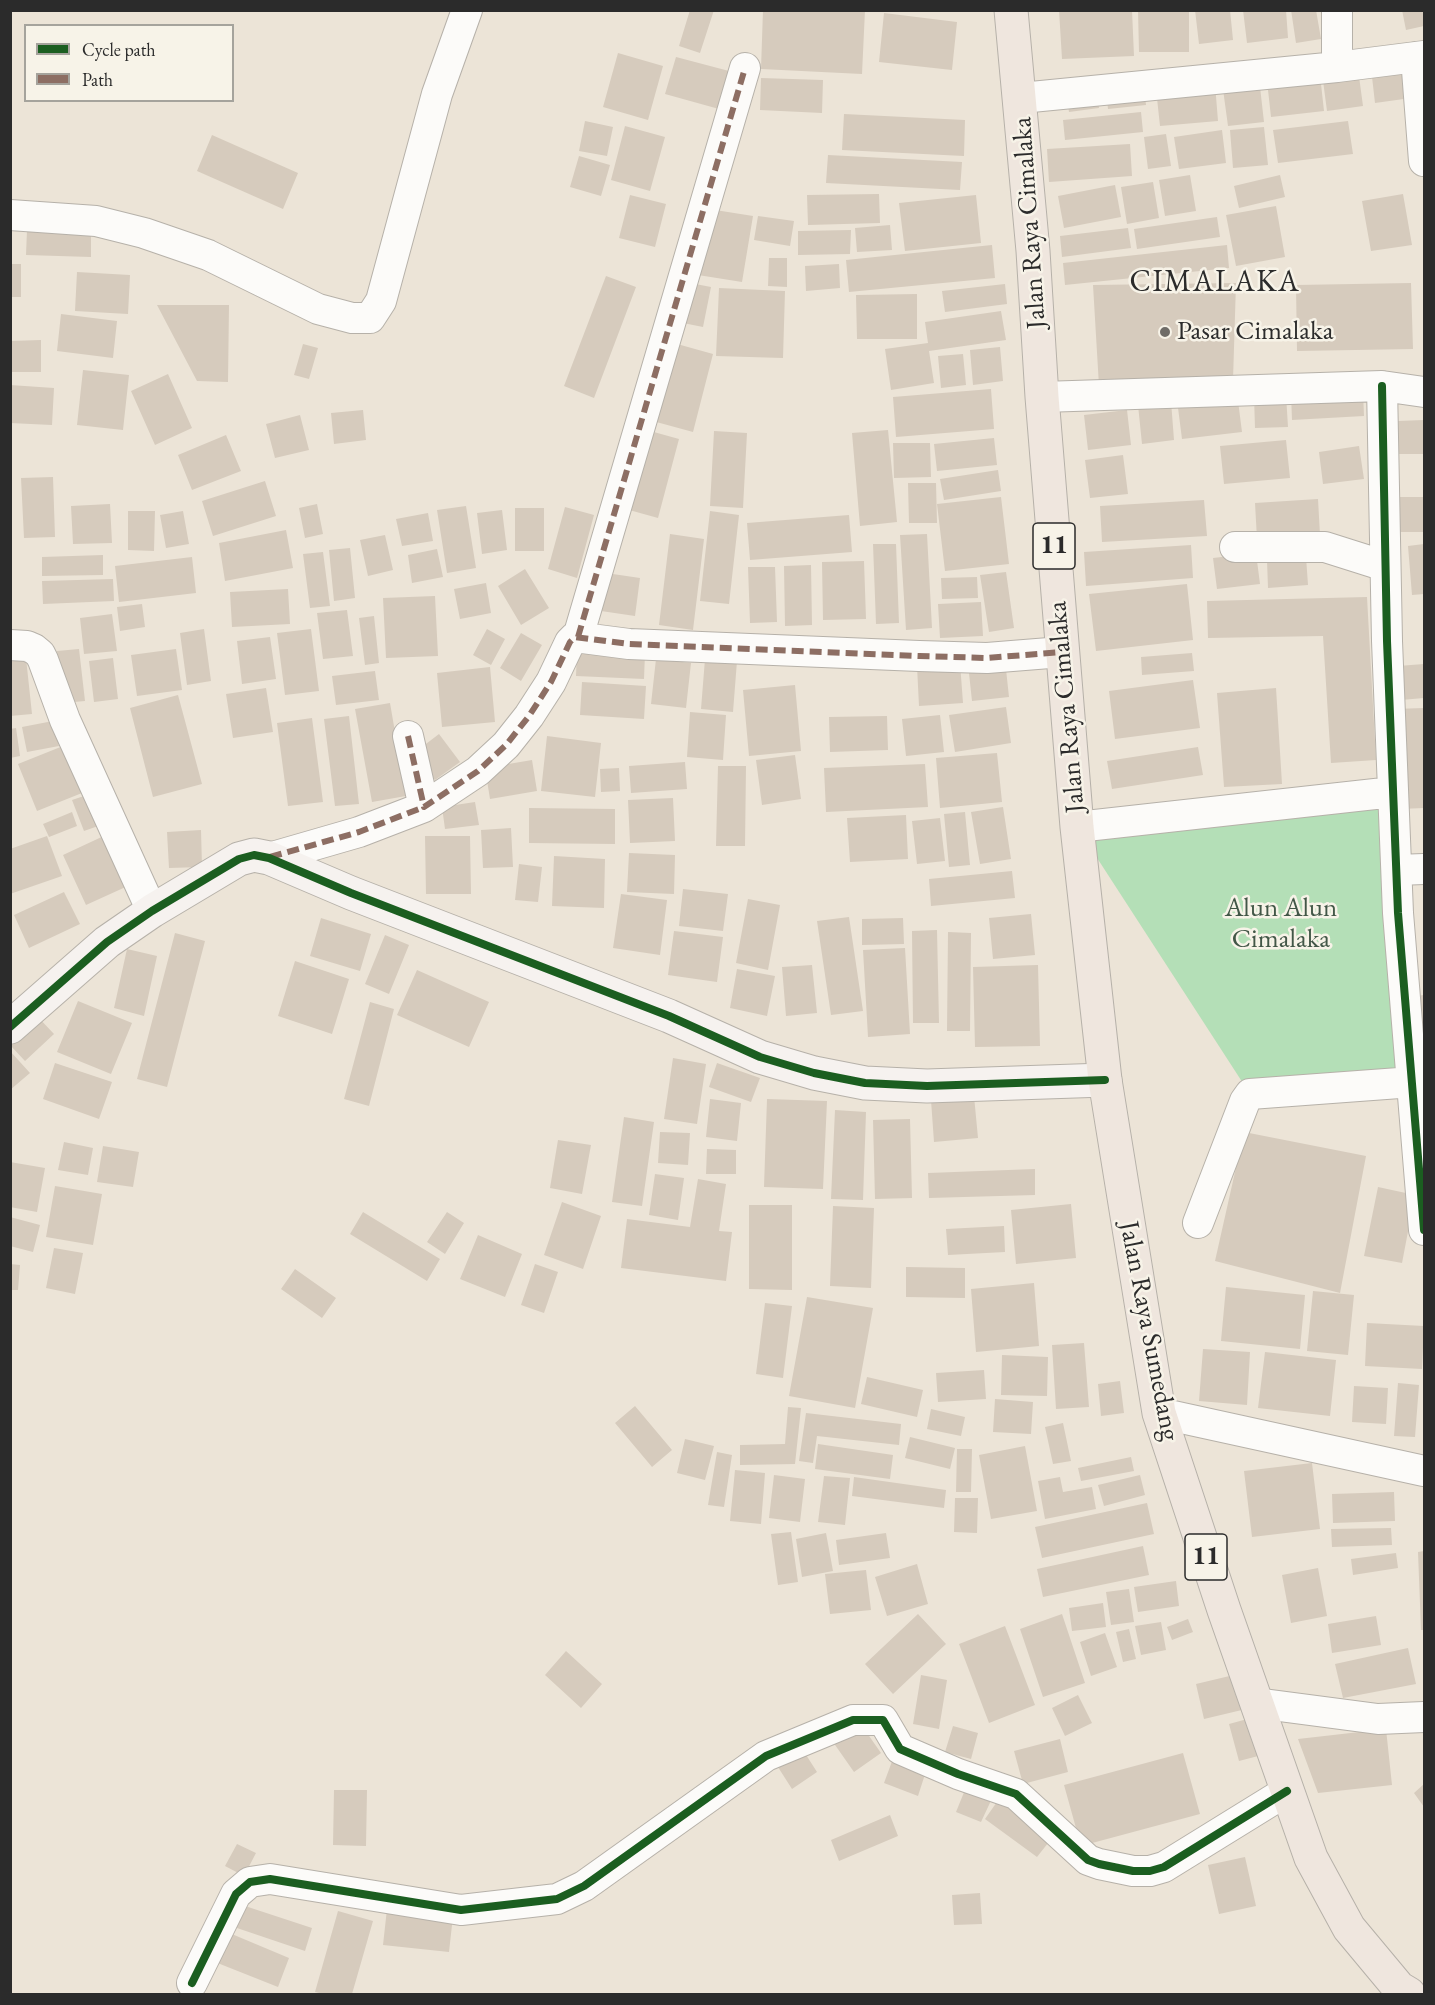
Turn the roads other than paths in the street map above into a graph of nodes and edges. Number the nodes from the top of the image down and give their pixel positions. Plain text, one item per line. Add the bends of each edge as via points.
1 (467, 10) edge
2 (1011, 10) edge
3 (1337, 10) edge
4 (1420, 56) edge
5 (1337, 67) junction
6 (745, 68) dead end
7 (1021, 98) junction
8 (1425, 161) edge
9 (10, 215) edge
10 (1382, 386) junction
11 (1425, 392) edge
12 (1042, 397) junction
13 (1235, 547) dead end
14 (1385, 566) junction
15 (586, 639) junction
16 (10, 645) edge
17 (1062, 652) junction
18 (408, 736) dead end
19 (1393, 792) junction
20 (424, 807) junction
21 (1077, 827) junction
22 (286, 865) junction
23 (1411, 869) edge
24 (152, 911) junction
25 (10, 1027) edge
26 (1105, 1080) junction
27 (1413, 1082) junction
28 (1198, 1222) dead end
29 (1425, 1230) edge
30 (1159, 1413) junction
31 (1425, 1471) edge
32 (1256, 1702) junction
33 (1425, 1717) edge
34 (1287, 1791) junction
35 (192, 1983) dead end
36 (1409, 1995) edge

1 - 9 street via 428,127 381,301 370,318 352,318 318,309 208,255 144,233 96,221
2 - 7 highway, Jalan Raya Cimalaka / 11
3 - 5 street
4 - 5 street
4 - 8 street
5 - 7 street
6 - 15 street
7 - 12 highway, Jalan Raya Cimalaka / 11
10 - 11 street
10 - 12 street
10 - 14 street
12 - 17 highway, Jalan Raya Cimalaka / 11
13 - 14 street via 1324,546
14 - 19 street
15 - 17 street via 628,644 987,658
15 - 20 street via 573,638 551,682 506,745 478,771
16 - 24 street via 27,646 40,654 65,720
17 - 21 highway, Jalan Raya Cimalaka / 11
18 - 20 street
19 - 21 street
19 - 23 street
20 - 22 street
21 - 26 highway, Jalan Raya Cimalaka / 11
22 - 24 street via 254,855 239,859
22 - 26 street via 669,1016 760,1057 814,1073 865,1083 927,1086
23 - 27 street via 1398,913
24 - 25 street via 107,942
26 - 30 highway, Jalan Raya Sumedang / 11
27 - 28 street via 1250,1094
27 - 29 street
30 - 31 street
30 - 32 highway, Jalan Raya Sumedang / 11
32 - 33 street via 1378,1719
32 - 34 highway, Jalan Raya Sumedang / 11
34 - 35 street via 1164,1867 1133,1871 1088,1860 1016,1794 900,1749 883,1720 853,1720 766,1756 577,1890 557,1899 461,1910 270,1879 250,1882 236,1893
34 - 36 highway, Jalan Raya Sumedang / 11 via 1311,1858 1349,1928

